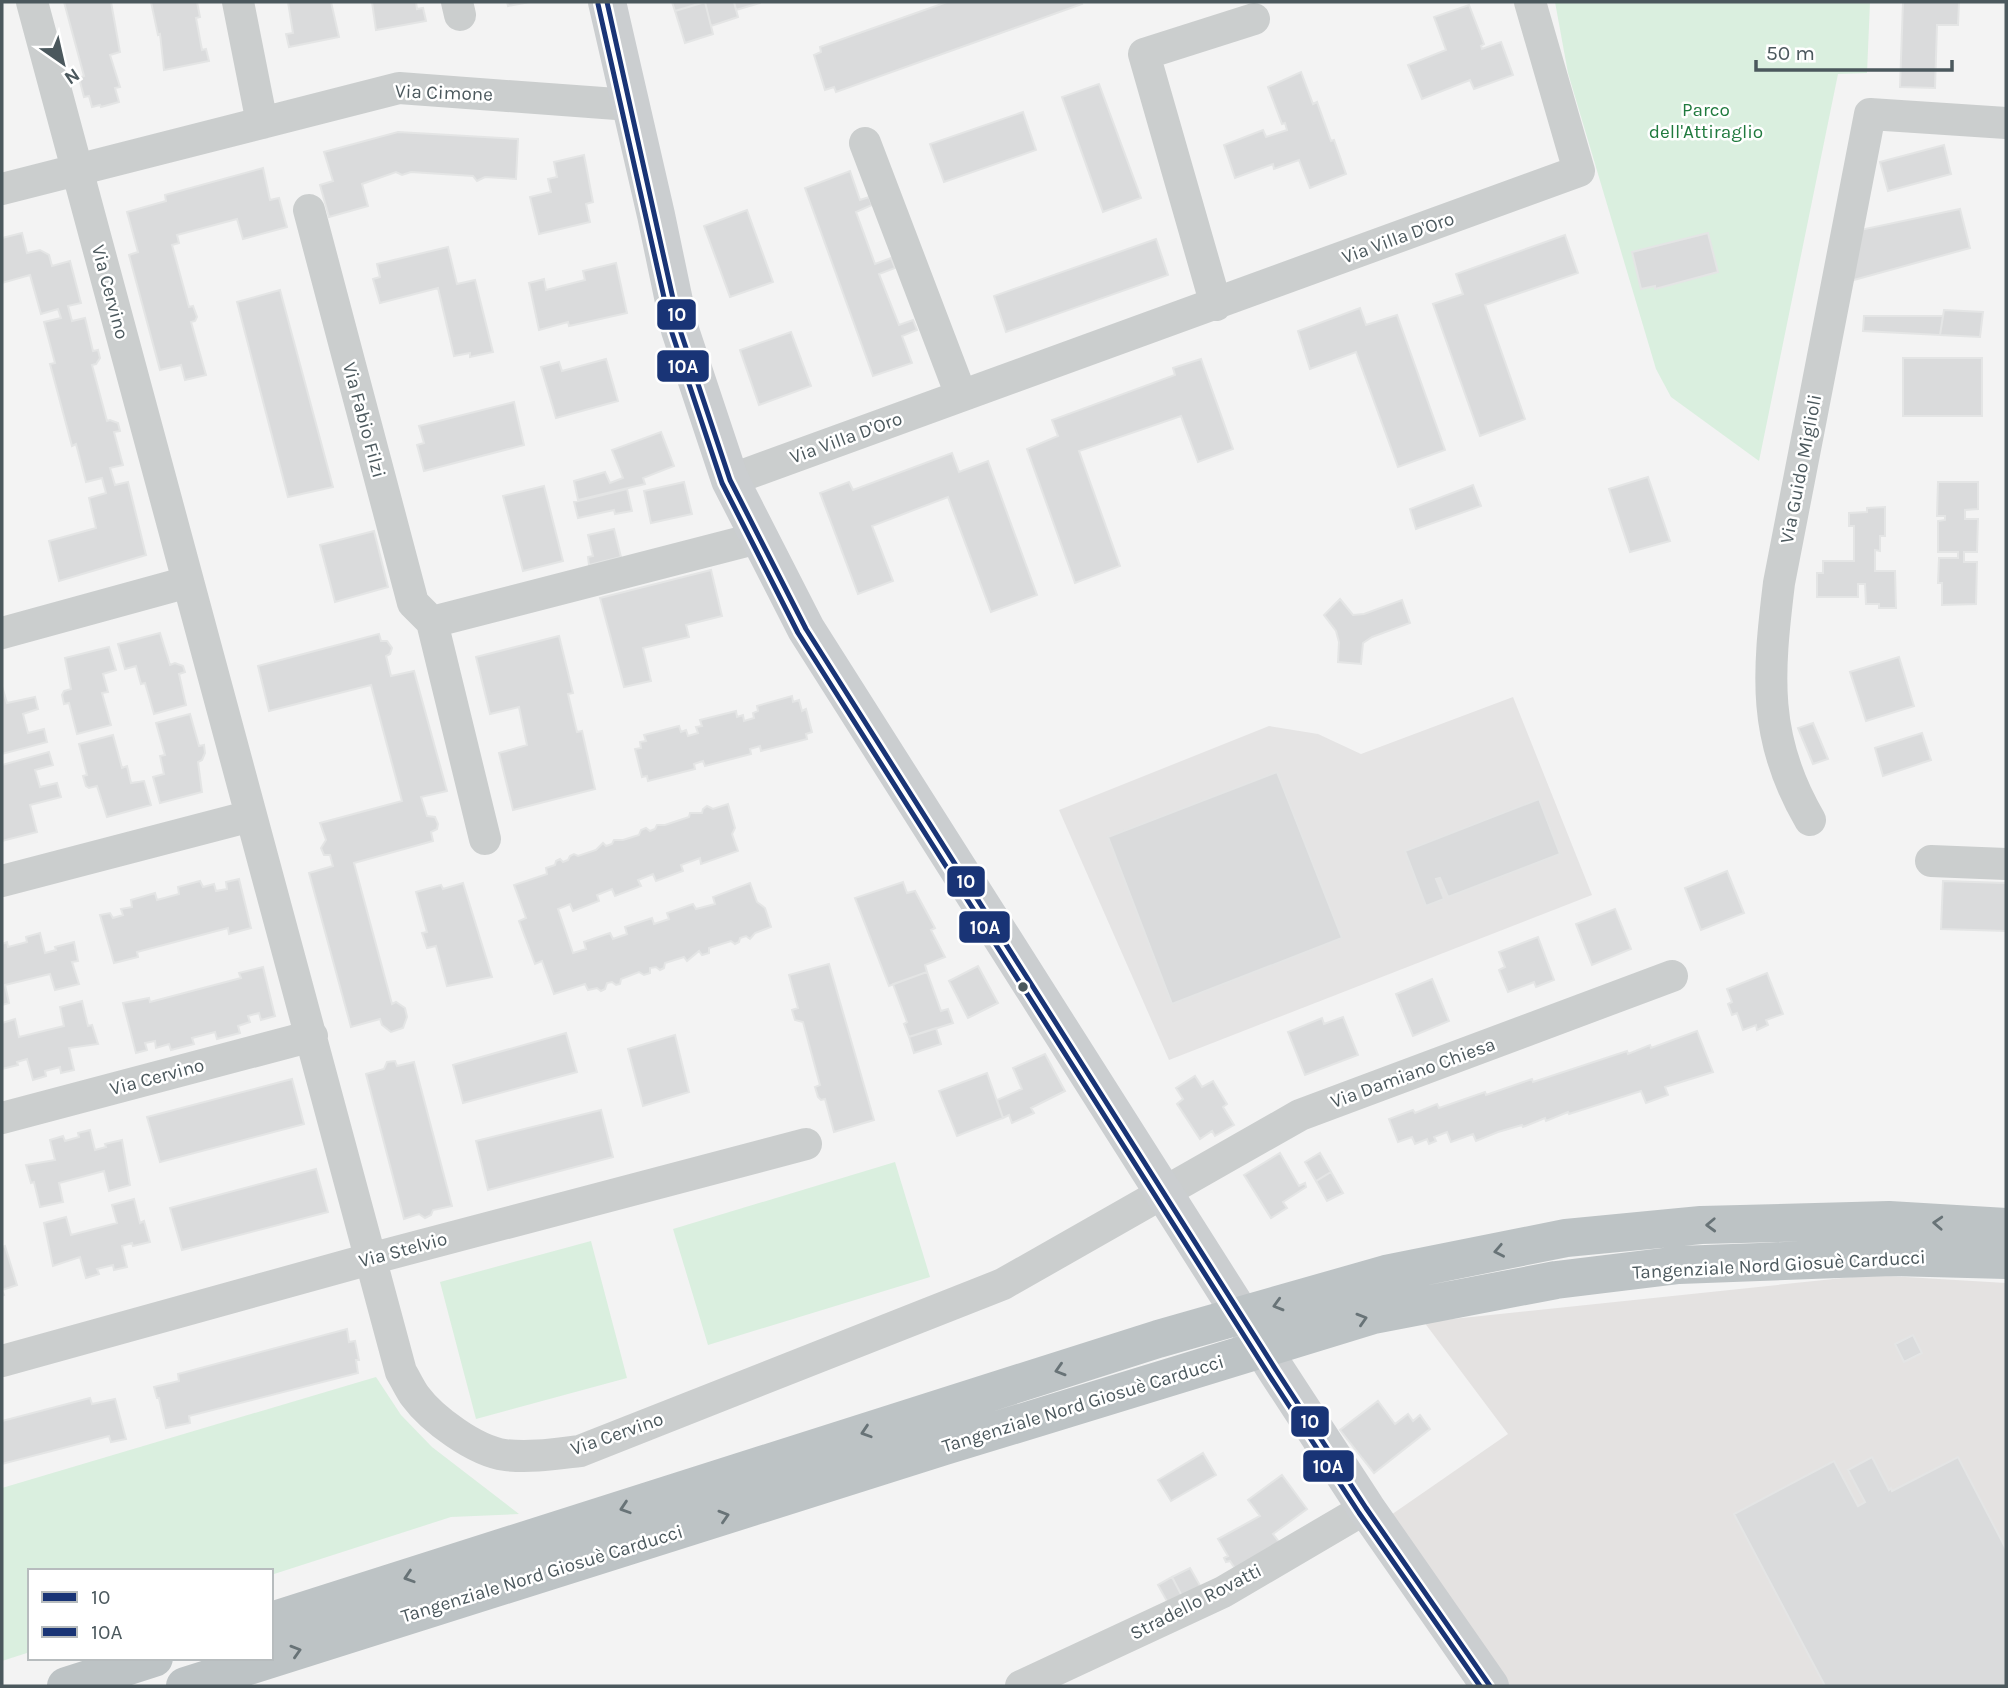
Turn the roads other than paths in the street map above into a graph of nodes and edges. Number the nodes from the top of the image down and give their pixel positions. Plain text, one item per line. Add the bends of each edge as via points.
1 (32, 2) edge
2 (238, 2) edge
3 (607, 2) edge
4 (1531, 2) edge
5 (1254, 19) dead end
6 (630, 105) junction
7 (262, 123) junction
8 (2006, 123) edge
9 (865, 143) dead end
10 (78, 171) junction
11 (2, 189) edge
12 (309, 210) dead end
13 (1216, 305) junction
14 (961, 395) junction
15 (730, 480) junction
16 (758, 538) junction
17 (188, 582) junction
18 (432, 622) junction
19 (2, 632) edge
20 (250, 816) junction
21 (1810, 820) dead end
22 (485, 839) dead end
23 (1931, 861) dead end
24 (2006, 864) edge
25 (2, 881) edge
26 (1672, 976) dead end
27 (312, 1037) junction
28 (2, 1118) edge
29 (806, 1144) dead end
30 (1163, 1191) junction
31 (2006, 1227) edge
32 (370, 1259) junction
33 (2006, 1260) edge
34 (2, 1361) edge
35 (1366, 1508) junction
36 (273, 1620) edge
37 (273, 1658) edge
38 (148, 1660) edge
39 (267, 1660) edge
40 (66, 1686) edge
41 (185, 1686) edge
42 (1021, 1686) edge
43 (1490, 1686) edge

1 - 10 street, Via Cervino
2 - 7 street
3 - 6 street
4 - 13 street, Via Villa D'Oro via 1579,172
5 - 13 street via 1144,54
6 - 7 street, Via Cimone via 399,88
6 - 15 street via 680,330
7 - 10 street, Via Cimone
8 - 21 street, Via Guido Miglioli via 1870,114 1779,583 1771,653 1770,695 1782,762
9 - 14 street
10 - 11 street, Via Cimone
10 - 17 street, Via Cervino
12 - 18 street, Via Fabio Filzi via 413,603
13 - 14 street, Via Villa D'Oro
14 - 15 street, Via Villa D'Oro
15 - 16 street
16 - 18 street
16 - 30 street via 806,629
17 - 19 street
17 - 20 street, Via Cervino
18 - 22 street, Via Fabio Filzi
20 - 25 street
20 - 27 street, Via Cervino
23 - 24 street
26 - 30 street, Via Damiano Chiesa via 1300,1115
27 - 28 street, Via Cervino
27 - 32 street, Via Cervino
29 - 32 street, Via Stelvio
30 - 32 street, Via Cervino via 1003,1284 580,1451 529,1456 501,1454 468,1440 415,1396 401,1372
30 - 35 street
31 -> 36 highway, Tangenziale Nord Giosuè Carducci via 1889,1220 1701,1225 1566,1238 1385,1273 1158,1339
32 - 34 street, Via Stelvio
37 -> 33 highway, Tangenziale Nord Giosuè Carducci via 1373,1315 1556,1280 1679,1265 1892,1257
35 - 42 street, Stradello Rovatti via 1223,1592
35 - 43 street
38 - 40 highway
41 -> 39 highway, Tangenziale Nord Giosuè Carducci

